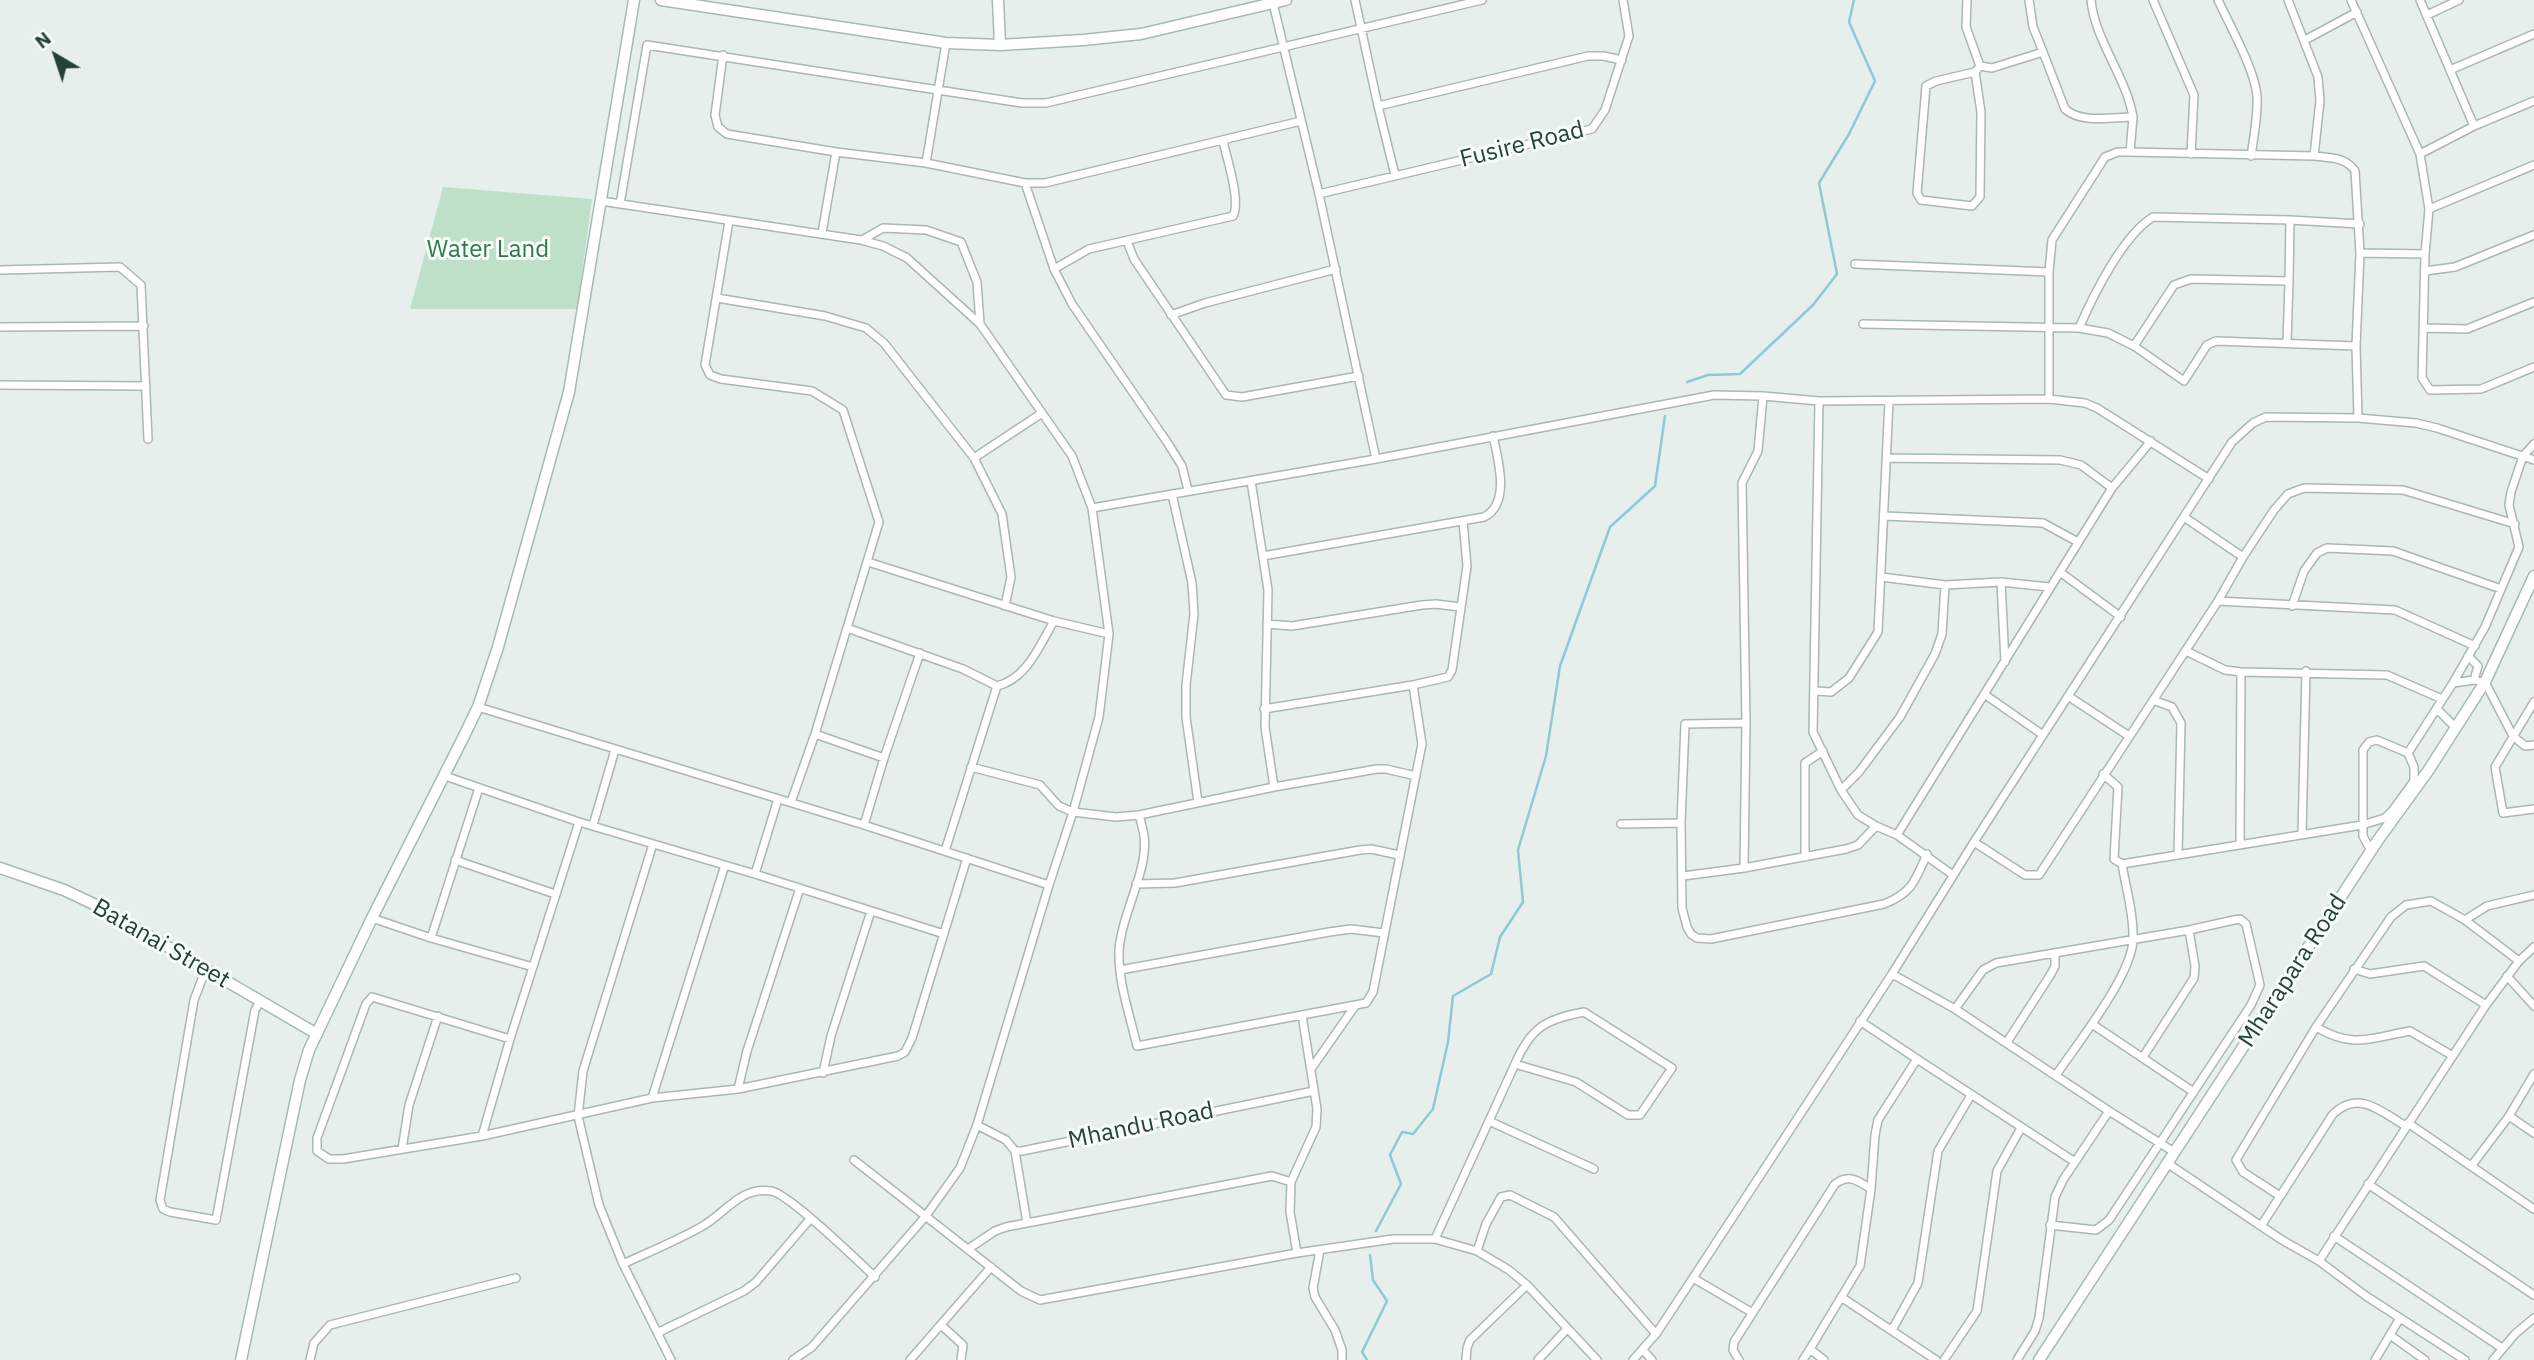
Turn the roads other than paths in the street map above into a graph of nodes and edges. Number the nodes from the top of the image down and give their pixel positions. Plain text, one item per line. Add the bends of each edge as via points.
1 (634, 0) edge
2 (661, 0) edge
3 (998, 0) edge
4 (1286, 0) edge
5 (1355, 0) edge
6 (1482, 0) edge
7 (1623, 0) edge
8 (1967, 0) edge
9 (2029, 0) edge
10 (2091, 0) edge
11 (2152, 0) edge
12 (2218, 0) edge
13 (2288, 0) edge
14 (2351, 0) edge
15 (2420, 0) edge
16 (2459, 0) edge
17 (1273, 3) junction
18 (2357, 12) junction
19 (2427, 15) junction
20 (1362, 29) junction
21 (2534, 34) edge
22 (2305, 40) junction
23 (946, 43) junction
24 (1000, 45) junction
25 (1283, 47) junction
26 (2043, 52) junction
27 (723, 55) junction
28 (1622, 60) junction
29 (1978, 69) junction
30 (2450, 70) junction
31 (940, 89) junction
32 (2534, 101) edge
33 (1378, 106) junction
34 (2133, 117) junction
35 (1301, 121) junction
36 (2474, 125) junction
37 (1223, 141) junction
38 (836, 152) junction
39 (2130, 152) junction
40 (2191, 154) junction
41 (2420, 154) junction
42 (2251, 156) junction
43 (2314, 156) junction
44 (926, 163) junction
45 (2534, 165) edge
46 (1395, 175) junction
47 (1025, 183) junction
48 (1319, 194) junction
49 (601, 201) junction
50 (620, 204) junction
51 (2429, 209) junction
52 (729, 220) junction
53 (2290, 220) junction
54 (2360, 224) junction
55 (822, 233) junction
56 (2534, 235) edge
57 (861, 240) junction
58 (1127, 241) junction
59 (2361, 253) junction
60 (2425, 254) junction
61 (1855, 264) dead end
62 (1054, 269) junction
63 (1336, 269) junction
64 (0, 270) edge
65 (2425, 271) junction
66 (2049, 272) junction
67 (2289, 281) junction
68 (717, 298) junction
69 (2534, 302) edge
70 (1171, 315) junction
71 (980, 324) junction
72 (1863, 324) dead end
73 (144, 326) junction
74 (0, 327) edge
75 (2079, 328) junction
76 (2423, 328) junction
77 (2050, 329) junction
78 (2287, 343) junction
79 (2134, 346) junction
80 (2356, 346) junction
81 (2534, 367) edge
82 (1359, 376) junction
83 (0, 385) edge
84 (146, 386) junction
85 (1763, 396) junction
86 (2049, 400) junction
87 (1819, 401) junction
88 (1889, 401) junction
89 (1042, 413) junction
90 (2358, 418) junction
91 (1493, 436) junction
92 (148, 439) dead end
93 (2151, 441) junction
94 (2534, 444) edge
95 (2523, 456) junction
96 (974, 458) junction
97 (1886, 458) junction
98 (1376, 459) junction
99 (2534, 460) edge
100 (2209, 479) junction
101 (1251, 481) junction
102 (2112, 488) junction
103 (1188, 490) junction
104 (1172, 494) junction
105 (1092, 508) junction
106 (1885, 516) junction
107 (2184, 517) junction
108 (1463, 521) junction
109 (2515, 524) junction
110 (2078, 542) junction
111 (1264, 556) junction
112 (2243, 557) junction
113 (868, 562) junction
114 (2060, 572) junction
115 (2534, 576) edge
116 (1881, 577) junction
117 (2001, 582) junction
118 (1945, 584) junction
119 (2049, 587) junction
120 (2501, 589) junction
121 (2218, 601) junction
122 (1005, 606) junction
123 (2292, 606) junction
124 (1460, 607) junction
125 (2121, 617) junction
126 (1054, 621) junction
127 (1267, 624) junction
128 (847, 628) junction
129 (1109, 634) junction
130 (2474, 646) junction
131 (2186, 651) junction
132 (920, 653) junction
133 (2468, 656) junction
134 (2005, 664) junction
135 (2306, 671) junction
136 (2241, 672) junction
137 (2479, 681) junction
138 (2453, 683) junction
139 (1413, 685) junction
140 (997, 686) junction
141 (1815, 691) junction
142 (1984, 694) junction
143 (2068, 696) junction
144 (2442, 699) junction
145 (2153, 701) junction
146 (2534, 702) edge
147 (478, 707) junction
148 (1264, 709) junction
149 (2437, 709) junction
150 (1746, 723) junction
151 (2455, 727) junction
152 (815, 734) junction
153 (2043, 735) junction
154 (2129, 736) junction
155 (2513, 736) junction
156 (2534, 744) edge
157 (615, 750) junction
158 (1823, 751) junction
159 (2408, 753) junction
160 (884, 758) junction
161 (971, 767) junction
162 (2103, 774) junction
163 (445, 776) junction
164 (1416, 776) junction
165 (1274, 787) junction
166 (479, 788) junction
167 (1841, 790) junction
168 (778, 799) junction
169 (791, 802) junction
170 (1199, 802) junction
171 (2534, 809) edge
172 (1073, 812) junction
173 (1139, 815) junction
174 (579, 822) junction
175 (1681, 822) junction
176 (1621, 824) dead end
177 (593, 825) junction
178 (864, 825) junction
179 (2362, 825) junction
180 (1876, 826) junction
181 (2302, 834) junction
182 (1897, 835) junction
183 (1974, 842) junction
184 (653, 844) junction
185 (2240, 844) junction
186 (945, 851) junction
187 (2371, 851) junction
188 (1927, 854) junction
189 (1399, 855) junction
190 (2178, 855) junction
191 (1805, 857) junction
192 (967, 858) junction
193 (455, 860) junction
194 (2122, 864) junction
195 (725, 865) junction
196 (0, 868) edge
197 (1744, 868) junction
198 (755, 874) junction
199 (1953, 875) junction
200 (1683, 876) junction
201 (1136, 884) junction
202 (1049, 885) junction
203 (800, 888) junction
204 (555, 894) junction
205 (2534, 895) edge
206 (871, 911) junction
207 (372, 918) junction
208 (2465, 920) junction
209 (2189, 930) junction
210 (1384, 933) junction
211 (944, 934) junction
212 (431, 938) junction
213 (2134, 940) junction
214 (2534, 947) edge
215 (2055, 953) junction
216 (2519, 961) junction
217 (534, 967) junction
218 (206, 969) junction
219 (2354, 969) junction
220 (1120, 970) junction
221 (1892, 974) junction
222 (2507, 976) junction
223 (260, 1003) junction
224 (2486, 1005) junction
225 (1355, 1006) junction
226 (2534, 1006) edge
227 (1955, 1009) junction
228 (438, 1016) junction
229 (1302, 1016) junction
230 (1860, 1021) junction
231 (2092, 1024) junction
232 (2316, 1027) junction
233 (317, 1034) junction
234 (510, 1039) junction
235 (2007, 1042) junction
236 (2453, 1056) junction
237 (2143, 1057) junction
238 (1917, 1059) junction
239 (1515, 1063) junction
240 (1311, 1069) junction
241 (823, 1073) junction
242 (2534, 1074) edge
243 (2056, 1075) junction
244 (738, 1088) junction
245 (1314, 1091) junction
246 (2192, 1091) junction
247 (1971, 1095) junction
248 (652, 1098) junction
249 (2109, 1111) junction
250 (578, 1116) junction
251 (2509, 1116) junction
252 (1489, 1121) junction
253 (977, 1125) junction
254 (2407, 1125) junction
255 (2021, 1128) junction
256 (2534, 1133) edge
257 (482, 1136) junction
258 (2158, 1143) junction
259 (402, 1149) junction
260 (1015, 1151) junction
261 (2174, 1152) junction
262 (854, 1160) dead end
263 (2075, 1162) junction
264 (2167, 1163) junction
265 (2472, 1165) junction
266 (1594, 1168) dead end
267 (1291, 1182) junction
268 (2368, 1184) junction
269 (1871, 1189) junction
270 (2280, 1196) junction
271 (2534, 1209) edge
272 (925, 1217) junction
273 (810, 1219) junction
274 (1027, 1223) junction
275 (2050, 1225) junction
276 (2261, 1226) junction
277 (2334, 1236) junction
278 (1436, 1240) junction
279 (968, 1249) junction
280 (1320, 1250) junction
281 (1477, 1251) junction
282 (1297, 1253) junction
283 (2319, 1261) junction
284 (623, 1264) junction
285 (991, 1267) junction
286 (875, 1277) junction
287 (516, 1278) dead end
288 (1693, 1278) junction
289 (1527, 1285) junction
290 (2534, 1295) edge
291 (1841, 1297) junction
292 (1751, 1312) junction
293 (2400, 1318) junction
294 (2534, 1318) edge
295 (941, 1325) junction
296 (1567, 1329) junction
297 (1892, 1330) junction
298 (659, 1332) junction
299 (1656, 1334) junction
300 (2389, 1335) junction
301 (2502, 1348) junction
302 (1810, 1349) junction
303 (1643, 1350) junction
304 (245, 1359) edge
305 (310, 1360) edge
306 (671, 1360) edge
307 (793, 1360) edge
308 (910, 1360) edge
309 (961, 1360) edge
310 (1342, 1360) edge
311 (1466, 1360) edge
312 (1538, 1360) edge
313 (1597, 1360) edge
314 (1633, 1360) edge
315 (1652, 1360) edge
316 (1739, 1360) edge
317 (1803, 1360) edge
318 (1825, 1360) edge
319 (1936, 1360) edge
320 (1944, 1360) edge
321 (2017, 1360) edge
322 (2039, 1360) edge
323 (2375, 1360) edge
324 (2425, 1360) edge
325 (2465, 1360) edge
326 (2493, 1360) edge

1 - 49 street
2 - 23 street
3 - 24 street
4 - 17 street
5 - 20 street
6 - 20 street
7 - 28 street, Fusire Road via 1629,36
8 - 29 street via 1966,27
9 - 26 street
10 - 34 street
11 - 40 street via 2194,95
12 - 42 street via 2257,93
13 - 22 street
14 - 18 street
15 - 19 street
16 - 19 street
17 - 24 street via 1141,34
17 - 25 street
18 - 22 street
18 - 41 street
19 - 30 street
20 - 25 street
20 - 33 street
21 - 30 street
22 - 43 street via 2318,77 2320,101
23 - 24 street
23 - 31 street
25 - 31 street via 1046,103
25 - 35 street
26 - 29 street
26 - 34 street via 2069,113
27 - 31 street
27 - 38 street via 715,115 718,127 727,134
27 - 50 street via 647,45
28 - 33 street via 1588,56
28 - 46 street, Fusire Road via 1605,110 1592,129
29 - 29 street via 1980,197 1972,206 1921,200 1917,193 1926,86
30 - 36 street
31 - 44 street
32 - 36 street
33 - 46 street
34 - 39 street
35 - 37 street
35 - 48 street
36 - 41 street
37 - 47 street via 1045,183
37 - 58 street via 1235,197 1233,216
38 - 44 street
38 - 55 street
39 - 40 street
39 - 66 street via 2118,152 2098,166 2052,240
40 - 42 street
41 - 51 street
42 - 43 street
43 - 54 street via 2342,160 2355,171
44 - 47 street
45 - 51 street
46 - 48 street, Fusire Road
47 - 62 street
48 - 63 street
49 - 50 street
49 - 147 street via 561,428
50 - 52 street
51 - 60 street
52 - 55 street
52 - 68 street
53 - 54 street
53 - 67 street
53 - 75 street via 2153,217 2140,224 2102,280
54 - 59 street
55 - 57 street
56 - 65 street via 2455,267
57 - 71 street via 907,258
57 - 71 street via 883,228 926,230 961,242 977,282
58 - 62 street via 1088,249
58 - 70 street
59 - 60 street
59 - 80 street
60 - 65 street
61 - 66 street
62 - 103 street via 1072,304 1182,466
63 - 70 street
63 - 82 street
64 - 73 street via 120,267 141,285
65 - 76 street
66 - 77 street
67 - 78 street
67 - 79 street via 2192,279 2174,285
68 - 96 street via 825,316 866,328 884,343
68 - 113 street via 705,365 710,375 812,391 843,410 879,522
69 - 76 street via 2466,329
70 - 82 street via 1231,397
71 - 89 street
72 - 77 street
73 - 74 street
73 - 84 street
75 - 77 street
75 - 79 street
76 - 81 street via 2422,378 2430,390 2481,390
77 - 86 street
78 - 79 street via 2216,341 2207,345 2184,381
78 - 80 street
80 - 90 street
82 - 98 street
83 - 84 street
84 - 92 street
85 - 87 street
85 - 91 street via 1714,395
85 - 150 street via 1758,451 1742,483
86 - 88 street
86 - 93 street via 2085,402
87 - 88 street
87 - 141 street
88 - 97 street
89 - 96 street
89 - 105 street via 1072,456
90 - 95 street via 2437,428
90 - 100 street via 2266,417 2253,422 2232,442
91 - 98 street
91 - 108 street via 1500,467 1496,506 1492,514
93 - 100 street
93 - 102 street
94 - 95 street
95 - 99 street
95 - 109 street via 2509,505
96 - 122 street via 1002,514 1011,577
97 - 102 street via 2060,460 2081,465
97 - 106 street
98 - 101 street
100 - 107 street
101 - 103 street
101 - 111 street
102 - 110 street
103 - 104 street
104 - 105 street
104 - 170 street via 1192,583 1186,717
105 - 129 street
106 - 110 street via 2043,523
106 - 116 street
107 - 112 street
107 - 125 street
108 - 111 street
108 - 124 street via 1467,566
109 - 112 street via 2403,489 2304,488 2288,494
109 - 120 street via 2519,547
110 - 114 street
111 - 127 street
112 - 121 street
113 - 122 street
113 - 128 street
114 - 119 street
114 - 125 street
115 - 137 street, Mharapara Road
116 - 118 street
116 - 141 street via 1878,632 1849,678 1831,692
117 - 118 street
117 - 119 street
117 - 134 street
118 - 167 street via 1942,634 1935,654 1900,718
119 - 134 street
120 - 123 street via 2393,551 2327,548 2316,553 2304,571
120 - 130 street
121 - 123 street
121 - 131 street
122 - 126 street
123 - 130 street via 2395,610
124 - 127 street via 1436,604 1292,626
124 - 139 street via 1450,673 1444,679
125 - 143 street
126 - 129 street
126 - 140 street via 1022,673
127 - 148 street
128 - 132 street
128 - 152 street
129 - 172 street via 1099,717
130 - 133 street
131 - 136 street via 2225,670
131 - 145 street
132 - 140 street
132 - 160 street
133 - 137 street via 2478,666
133 - 138 street
134 - 142 street
135 - 136 street
135 - 144 street via 2387,675
135 - 181 street
136 - 185 street
137 - 138 street
137 - 151 street, Mharapara Road
137 - 155 street
138 - 144 street
139 - 148 street
139 - 164 street via 1422,744
140 - 161 street
141 - 158 street via 1813,732
142 - 153 street
142 - 182 street
143 - 153 street
143 - 154 street
144 - 149 street
145 - 154 street
145 - 190 street via 2172,707 2181,723
146 - 155 street
147 - 157 street
147 - 163 street
148 - 165 street
149 - 151 street
149 - 159 street
150 - 175 street via 1685,724
150 - 197 street
151 - 187 street, Mharapara Road
152 - 160 street
152 - 169 street
153 - 183 street
154 - 162 street
155 - 156 street via 2525,746
155 - 171 street via 2495,767 2503,813
157 - 168 street
157 - 177 street
158 - 167 street
158 - 191 street via 1805,763
159 - 179 street via 2414,781 2385,818
159 - 179 street via 2377,740 2363,750
160 - 178 street
161 - 172 street via 1040,785 1059,806
161 - 186 street
162 - 183 street via 2039,874 2025,874
162 - 194 street via 2118,787 2114,859
163 - 166 street
163 - 207 street
164 - 165 street via 1377,769
164 - 189 street
165 - 170 street
166 - 174 street
166 - 193 street
167 - 180 street via 1858,815
168 - 169 street
168 - 198 street
169 - 178 street
170 - 173 street
172 - 173 street
172 - 202 street
173 - 201 street via 1145,838
174 - 177 street
174 - 204 street
175 - 176 street
175 - 200 street
177 - 184 street
178 - 186 street
179 - 181 street
179 - 187 street
180 - 182 street
180 - 191 street via 1858,845
181 - 185 street
182 - 188 street
183 - 199 street
184 - 195 street
184 - 250 street via 583,1071
185 - 190 street
186 - 192 street
187 - 261 street, Mharapara Road
188 - 199 street
188 - 200 street via 1913,886 1897,899 1711,939 1697,937 1686,927
189 - 201 street via 1360,850 1175,883
189 - 210 street
190 - 194 street
191 - 197 street
192 - 202 street
192 - 211 street
193 - 204 street
193 - 212 street
194 - 213 street
195 - 198 street
195 - 248 street
196 - 218 street, Batanai Street via 98,906
197 - 200 street
198 - 203 street
199 - 221 street
201 - 220 street via 1124,921
202 - 253 street
203 - 206 street
203 - 244 street
204 - 217 street
205 - 208 street via 2487,906
206 - 211 street
206 - 241 street
207 - 212 street
207 - 233 street
208 - 216 street
208 - 219 street via 2431,901 2406,905 2391,917
209 - 213 street
209 - 237 street via 2194,978
209 - 246 street via 2240,919 2246,924 2260,985
210 - 220 street via 1329,932
210 - 225 street via 1373,992 1366,1003
211 - 241 street via 905,1052
212 - 217 street
213 - 215 street
213 - 231 street via 2124,972
214 - 216 street
215 - 227 street via 1988,967
215 - 235 street via 2051,974
216 - 222 street
217 - 234 street
218 - 223 street, Batanai Street
218 - 223 street via 194,1000 160,1200 163,1209 216,1220 255,1010
219 - 224 street via 2370,974 2424,966
219 - 232 street
220 - 229 street via 1136,1046
221 - 227 street
221 - 230 street
222 - 224 street
222 - 226 street
223 - 233 street, Batanai Street
224 - 236 street
225 - 229 street
225 - 240 street
227 - 235 street
228 - 234 street
228 - 259 street via 409,1105
228 - 259 street via 377,998 368,1000 317,1139 317,1151 335,1160
229 - 240 street
230 - 238 street
230 - 288 street
231 - 237 street
231 - 243 street
232 - 236 street via 2351,1042 2410,1031
232 - 270 street via 2236,1160 2243,1172
233 - 304 street via 300,1080
234 - 257 street
235 - 243 street
236 - 254 street
237 - 246 street
238 - 247 street
238 - 269 street via 1878,1120
239 - 239 street via 1524,1042 1544,1025 1584,1012 1672,1068 1647,1108 1640,1115 1628,1115 1576,1082
239 - 252 street
240 - 245 street
241 - 244 street
242 - 251 street
243 - 249 street
244 - 248 street
245 - 260 street, Mhandu Road
245 - 267 street via 1315,1127
246 - 258 street
247 - 255 street
247 - 297 street via 1938,1151 1918,1283
248 - 250 street
249 - 258 street
249 - 263 street
250 - 257 street
250 - 284 street via 599,1205
251 - 256 street
251 - 265 street
252 - 266 street
252 - 278 street
253 - 260 street via 1006,1140
253 - 272 street via 960,1168
254 - 265 street
254 - 268 street
254 - 270 street via 2365,1103 2340,1108
255 - 263 street
255 - 320 street via 1997,1171 1977,1311
257 - 259 street
258 - 261 street
258 - 275 street via 2102,1226 2096,1230
260 - 274 street
261 - 264 street, Mharapara Road
262 - 272 street
263 - 275 street via 2055,1197
264 - 276 street
264 - 322 street, Mharapara Road
265 - 271 street
267 - 274 street via 1272,1176
267 - 282 street via 1290,1212
268 - 277 street
268 - 290 street
269 - 291 street via 1860,1266
269 - 292 street via 1852,1178 1835,1184
270 - 276 street
272 - 279 street
272 - 286 street
273 - 284 street via 772,1191 752,1192 702,1227
273 - 286 street
273 - 298 street via 756,1283
274 - 279 street via 995,1231
275 - 321 street via 2039,1318
276 - 283 street
277 - 283 street
277 - 301 street
278 - 280 street via 1393,1239
278 - 281 street
279 - 285 street
280 - 282 street
280 - 310 street via 1313,1288 1335,1330
281 - 289 street
281 - 299 street via 1500,1197 1510,1195 1535,1206 1554,1217
282 - 285 street via 1040,1300
283 - 293 street
284 - 298 street
285 - 295 street
286 - 307 street via 812,1347
287 - 305 street via 330,1325 314,1343
288 - 292 street
288 - 299 street
289 - 296 street
289 - 311 street via 1470,1340
291 - 297 street
291 - 302 street
292 - 316 street via 1734,1342
293 - 300 street
293 - 325 street
294 - 301 street
295 - 308 street
295 - 309 street via 963,1345
296 - 312 street
296 - 313 street
297 - 319 street
298 - 306 street
299 - 303 street
300 - 323 street
300 - 324 street
301 - 326 street
302 - 317 street
302 - 318 street
303 - 314 street
303 - 315 street

